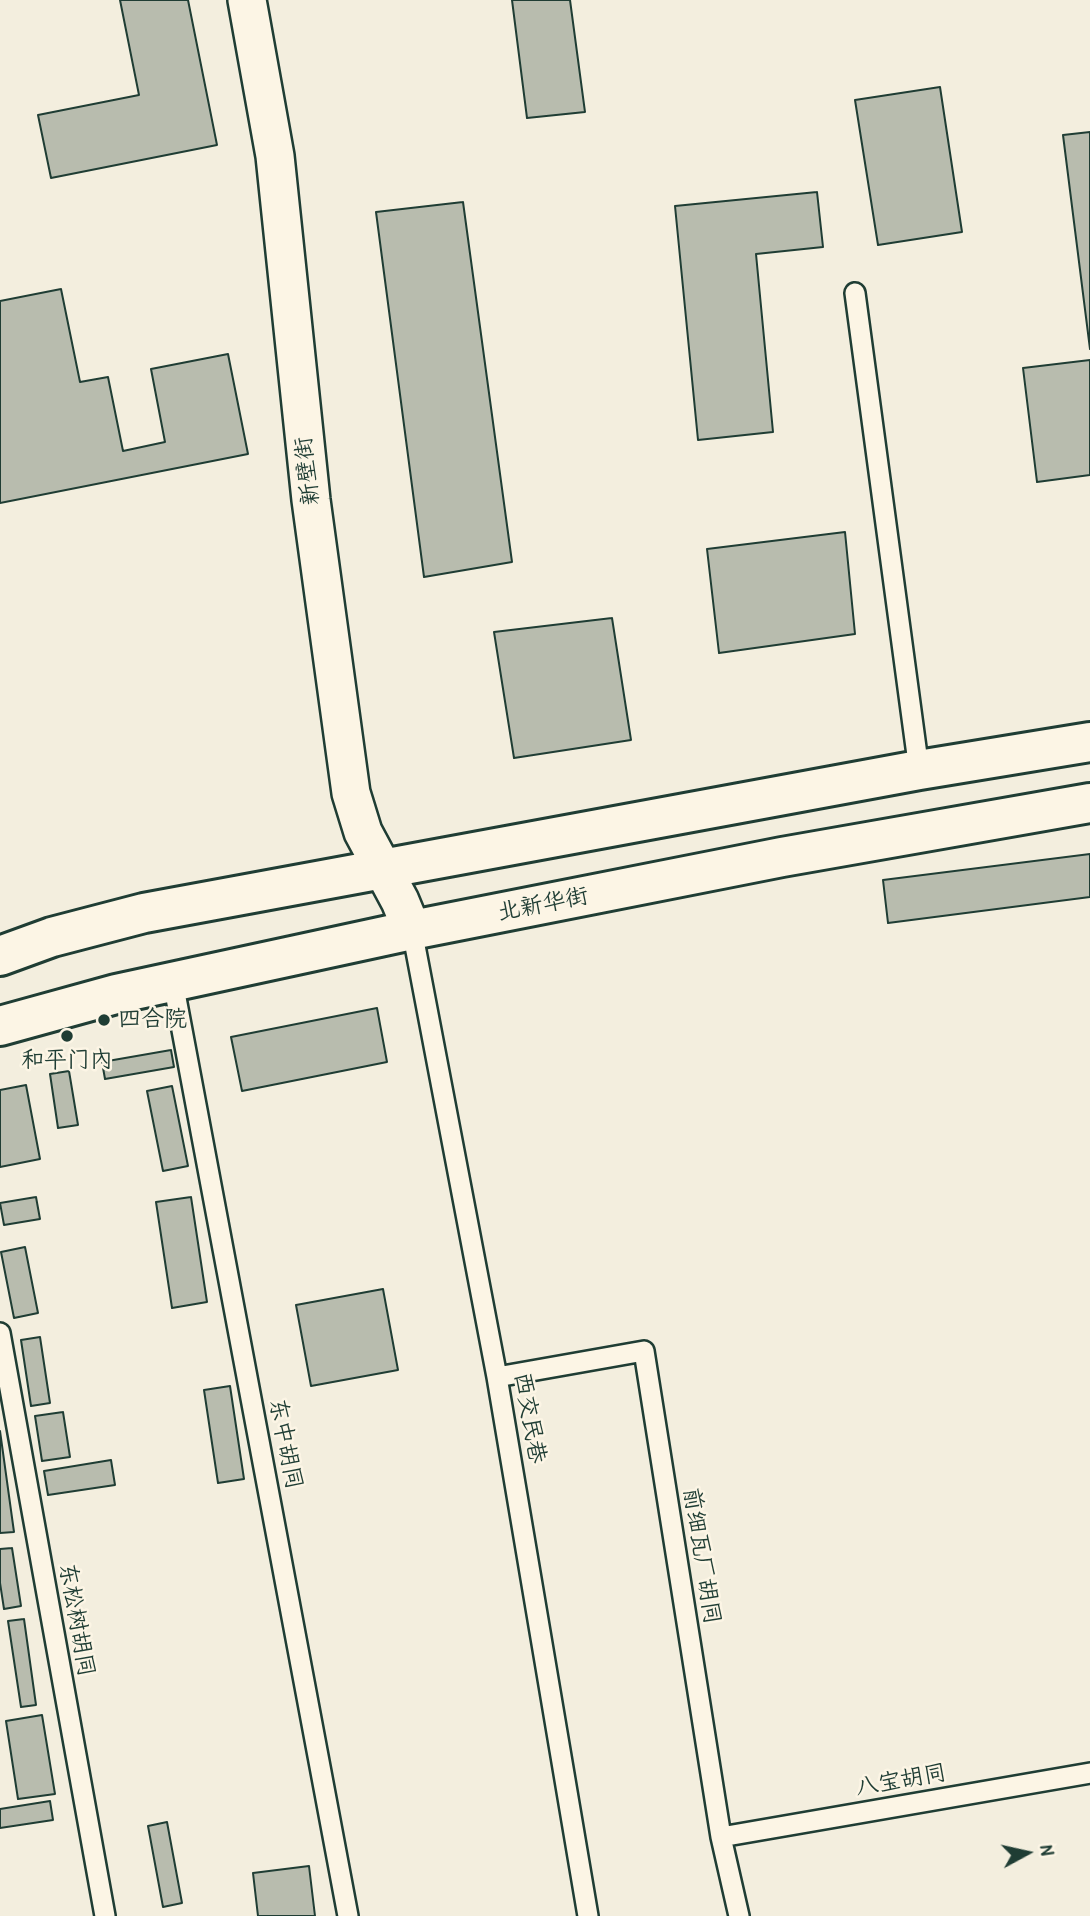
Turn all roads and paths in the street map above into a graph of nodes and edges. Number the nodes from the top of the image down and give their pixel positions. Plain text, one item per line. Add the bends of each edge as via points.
1 (247, 0) edge
2 (855, 293) dead end
3 (1090, 742) edge
4 (919, 770) junction
5 (1090, 803) edge
6 (384, 871) junction
7 (412, 930) junction
8 (0, 957) edge
9 (173, 982) junction
10 (0, 1026) edge
11 (0, 1333) edge
12 (497, 1377) junction
13 (1090, 1773) edge
14 (721, 1837) junction
15 (105, 1916) edge
16 (348, 1916) edge
17 (588, 1916) edge
18 (739, 1916) edge

1 - 6 street, 新壁街 via 275,156 311,500 351,793 363,832
2 - 4 lane
3 - 4 street
4 - 6 street
5 - 7 street, 北新华街 via 782,857
6 - 7 street, 新壁街
6 - 8 street via 144,913 52,937
7 - 9 street, 北新华街
7 - 12 lane, 西交民巷
9 - 10 street, 北新华街
9 - 16 lane, 东中胡同
11 - 15 lane, 东松树胡同
12 - 14 lane, 前细瓦厂胡同 via 644,1351
12 - 17 lane, 西交民巷
13 - 14 lane, 八宝胡同
14 - 18 lane, 前细瓦厂胡同

